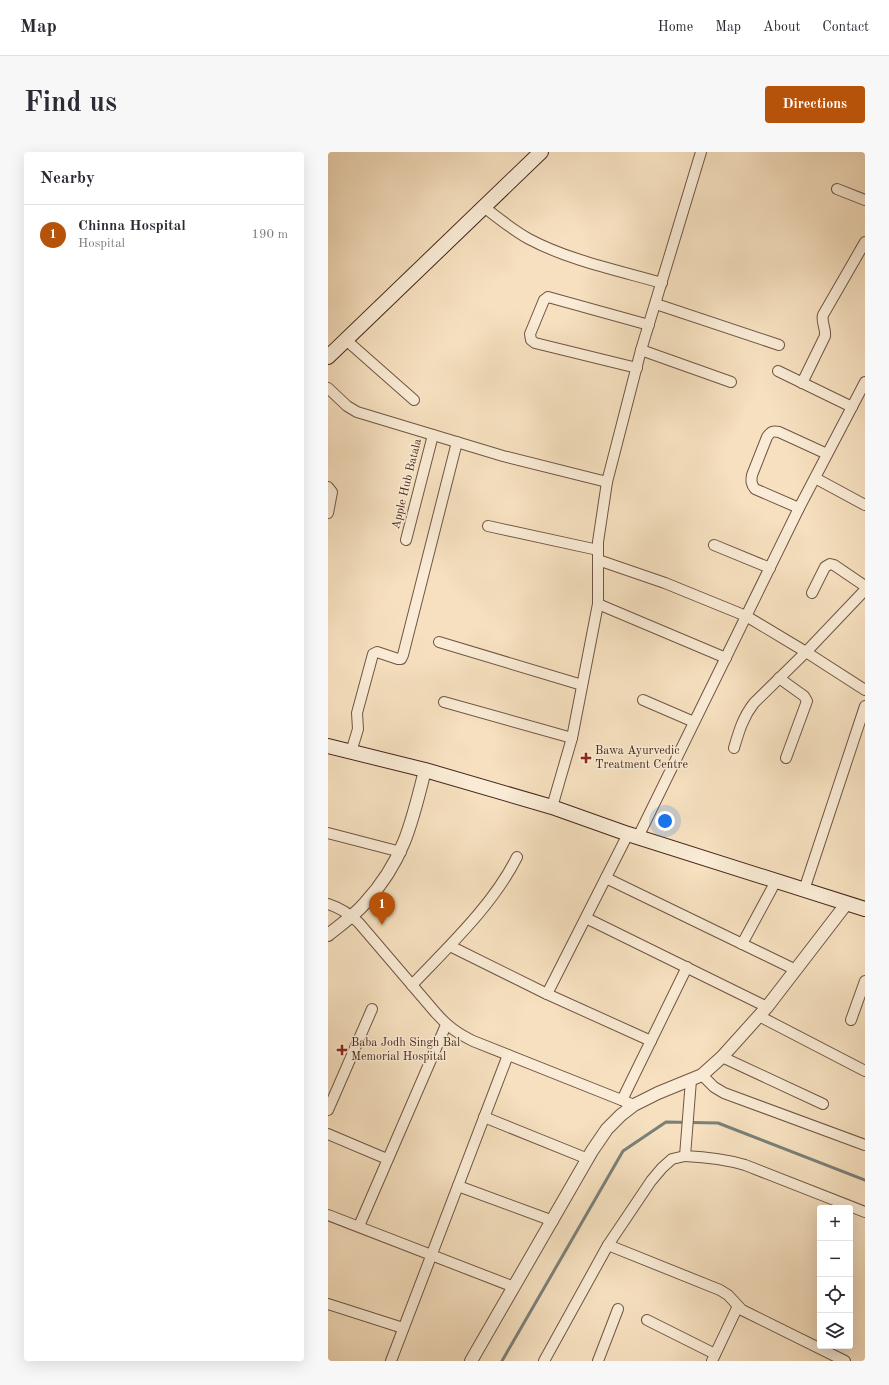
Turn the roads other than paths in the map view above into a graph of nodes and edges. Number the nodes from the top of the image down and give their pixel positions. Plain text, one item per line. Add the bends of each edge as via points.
1 (541, 152) edge
2 (701, 152) edge
3 (837, 189) dead end
4 (865, 200) edge
5 (484, 207) junction
6 (865, 242) edge
7 (662, 283) junction
8 (656, 304) junction
9 (649, 325) junction
10 (346, 340) junction
11 (779, 345) dead end
12 (641, 350) junction
13 (328, 357) edge
14 (637, 368) junction
15 (778, 371) dead end
16 (731, 382) dead end
17 (865, 382) edge
18 (802, 383) junction
19 (328, 388) edge
20 (414, 400) dead end
21 (852, 407) junction
22 (433, 435) junction
23 (457, 442) junction
24 (827, 454) junction
25 (815, 478) junction
26 (607, 482) junction
27 (328, 488) edge
28 (865, 505) edge
29 (799, 508) junction
30 (328, 513) edge
31 (488, 526) dead end
32 (406, 540) dead end
33 (714, 545) dead end
34 (598, 555) junction
35 (770, 568) junction
36 (865, 586) edge
37 (865, 590) edge
38 (812, 593) dead end
39 (598, 604) junction
40 (746, 616) junction
41 (439, 642) dead end
42 (806, 652) junction
43 (726, 658) junction
44 (779, 678) junction
45 (582, 685) junction
46 (863, 685) edge
47 (643, 700) dead end
48 (444, 702) dead end
49 (865, 706) edge
50 (694, 722) junction
51 (572, 738) junction
52 (328, 746) edge
53 (734, 748) dead end
54 (351, 752) junction
55 (786, 758) dead end
56 (425, 770) junction
57 (552, 807) junction
58 (328, 833) edge
59 (633, 836) junction
60 (400, 852) junction
61 (517, 857) dead end
62 (606, 878) junction
63 (776, 881) junction
64 (804, 890) junction
65 (848, 903) junction
66 (328, 904) edge
67 (865, 908) edge
68 (351, 915) junction
69 (586, 918) junction
70 (328, 935) edge
71 (742, 944) junction
72 (450, 946) junction
73 (687, 967) junction
74 (796, 970) junction
75 (865, 981) edge
76 (412, 985) junction
77 (547, 994) junction
78 (372, 1009) dead end
79 (763, 1012) junction
80 (851, 1020) dead end
81 (446, 1025) junction
82 (651, 1041) junction
83 (508, 1055) junction
84 (722, 1057) junction
85 (865, 1071) edge
86 (702, 1075) junction
87 (691, 1080) junction
88 (622, 1100) junction
89 (823, 1104) dead end
90 (634, 1106) junction
91 (328, 1110) edge
92 (484, 1117) junction
93 (328, 1134) edge
94 (865, 1145) edge
95 (685, 1156) junction
96 (387, 1159) junction
97 (588, 1159) junction
98 (458, 1186) junction
99 (865, 1212) edge
100 (328, 1215) edge
101 (553, 1221) junction
102 (359, 1226) junction
103 (608, 1245) junction
104 (432, 1254) junction
105 (514, 1287) junction
106 (328, 1304) edge
107 (738, 1306) junction
108 (618, 1309) dead end
109 (647, 1320) dead end
110 (403, 1328) junction
111 (714, 1357) edge
112 (391, 1361) edge
113 (471, 1361) edge
114 (544, 1361) edge
115 (598, 1361) edge
116 (845, 1361) edge

1 - 5 main road
2 - 7 street
3 - 4 street
5 - 7 street via 506,225 561,253
5 - 10 main road
6 - 18 street via 823,315 825,336
7 - 8 street
8 - 9 street
8 - 11 street
9 - 12 street
9 - 14 street via 548,297 544,300 530,334 534,343
10 - 13 main road
10 - 20 street
12 - 14 street
12 - 16 street
14 - 26 street
15 - 18 street
17 - 21 street
18 - 21 street
19 - 22 street via 357,412
21 - 24 street
22 - 23 street
22 - 32 street, Apple Hub Batala
23 - 26 street
23 - 54 street via 404,655 398,659 377,652 373,654 357,713 358,729
24 - 25 street
24 - 29 street via 780,432 774,431 767,436 752,475 752,485
25 - 28 street
25 - 29 street
26 - 34 street
27 - 30 street via 332,492
29 - 35 street
31 - 34 street
33 - 35 street
34 - 39 street
34 - 40 street
35 - 40 street
36 - 38 street via 830,564 825,567
37 - 42 street
39 - 43 street
39 - 45 street
40 - 42 street
40 - 43 street
41 - 45 street
42 - 44 street
42 - 46 street
43 - 50 street
44 - 53 street via 747,712
44 - 55 street via 804,696 806,701
45 - 51 street
47 - 50 street
48 - 51 street
49 - 64 street
50 - 59 street
51 - 57 street
52 - 54 main road
54 - 56 main road
56 - 57 main road
56 - 60 street via 412,823
57 - 59 main road
58 - 60 street
59 - 62 street
59 - 63 main road
60 - 68 street via 388,875 365,904
61 - 72 street via 500,888
62 - 69 street
62 - 71 street
63 - 64 main road
63 - 71 street
64 - 65 main road
65 - 67 main road
65 - 74 street
66 - 68 street
68 - 70 street
68 - 76 street
69 - 73 street
69 - 77 street
71 - 74 street
72 - 76 street
72 - 77 street
73 - 79 street
73 - 82 street
74 - 79 street
75 - 80 street
76 - 81 street
77 - 82 street
78 - 91 street
79 - 84 street
79 - 85 street
81 - 83 street via 458,1034
81 - 96 street
82 - 88 street
83 - 88 street
83 - 92 street
84 - 86 street
84 - 89 street
86 - 87 street
86 - 94 street via 724,1093
87 - 90 street
87 - 95 street
88 - 90 street
90 - 97 street via 607,1129
92 - 97 street
92 - 98 street
93 - 96 street
95 - 99 street via 728,1160 745,1165
95 - 103 street via 672,1159 662,1168
96 - 102 street
97 - 101 street
98 - 101 street
98 - 104 street
100 - 102 street
101 - 105 street
102 - 104 street
103 - 107 street via 720,1290
103 - 114 street
104 - 105 street
104 - 110 street
105 - 113 street
106 - 110 street
107 - 111 street
107 - 116 street via 749,1314
108 - 115 street
109 - 111 street
110 - 112 street

